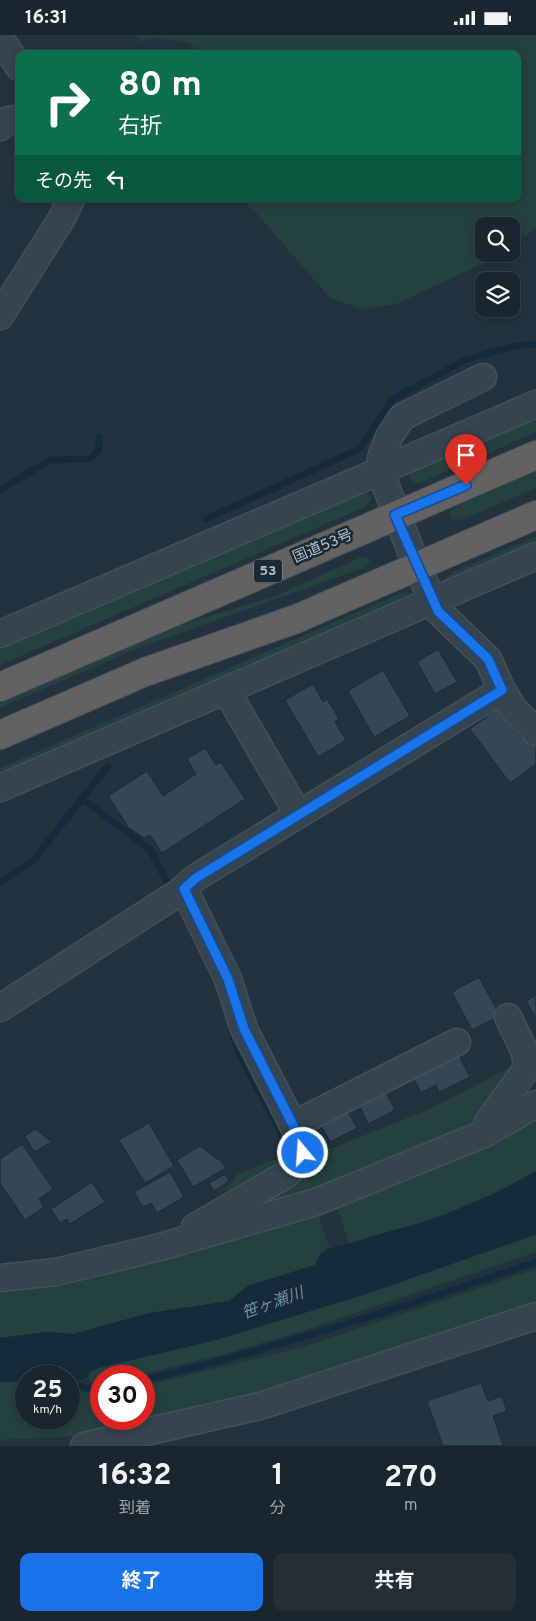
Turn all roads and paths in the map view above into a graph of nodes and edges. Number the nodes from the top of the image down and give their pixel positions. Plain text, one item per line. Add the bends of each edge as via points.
1 (15, 119) edge
2 (0, 127) edge
3 (70, 202) edge
4 (0, 316) edge
5 (483, 377) dead end
6 (536, 404) edge
7 (536, 455) edge
8 (380, 471) junction
9 (395, 515) junction
10 (536, 515) edge
11 (536, 556) edge
12 (417, 567) junction
13 (433, 601) junction
14 (0, 634) edge
15 (0, 687) edge
16 (502, 690) junction
17 (226, 691) junction
18 (536, 732) edge
19 (0, 735) edge
20 (0, 788) edge
21 (298, 814) junction
22 (178, 893) junction
23 (0, 1008) edge
24 (508, 1017) dead end
25 (457, 1042) dead end
26 (536, 1104) edge
27 (293, 1125) junction
28 (486, 1133) junction
29 (160, 1247) junction
30 (0, 1278) edge
31 (536, 1316) edge
32 (84, 1446) edge

1 - 2 street
3 - 4 street
5 - 8 street via 402,417 388,437
6 - 8 street
7 - 9 highway, 国道53号 / 53
8 - 9 street
8 - 14 street
9 - 12 street
9 - 15 highway, 国道53号 / 53
10 - 12 highway
11 - 13 street
12 - 13 street
12 - 19 highway via 296,619 145,672
13 - 16 street via 438,611 488,659
13 - 17 street
16 - 18 street via 513,708
16 - 21 street
17 - 20 street
17 - 21 street
21 - 22 street via 196,878
22 - 23 street
22 - 27 street via 228,979 244,1029
24 - 28 street via 525,1053 527,1068 488,1122
25 - 27 street
26 - 28 street
27 - 29 street via 303,1153 287,1174
28 - 29 street via 316,1202
29 - 30 street via 56,1272
31 - 32 street via 260,1406

